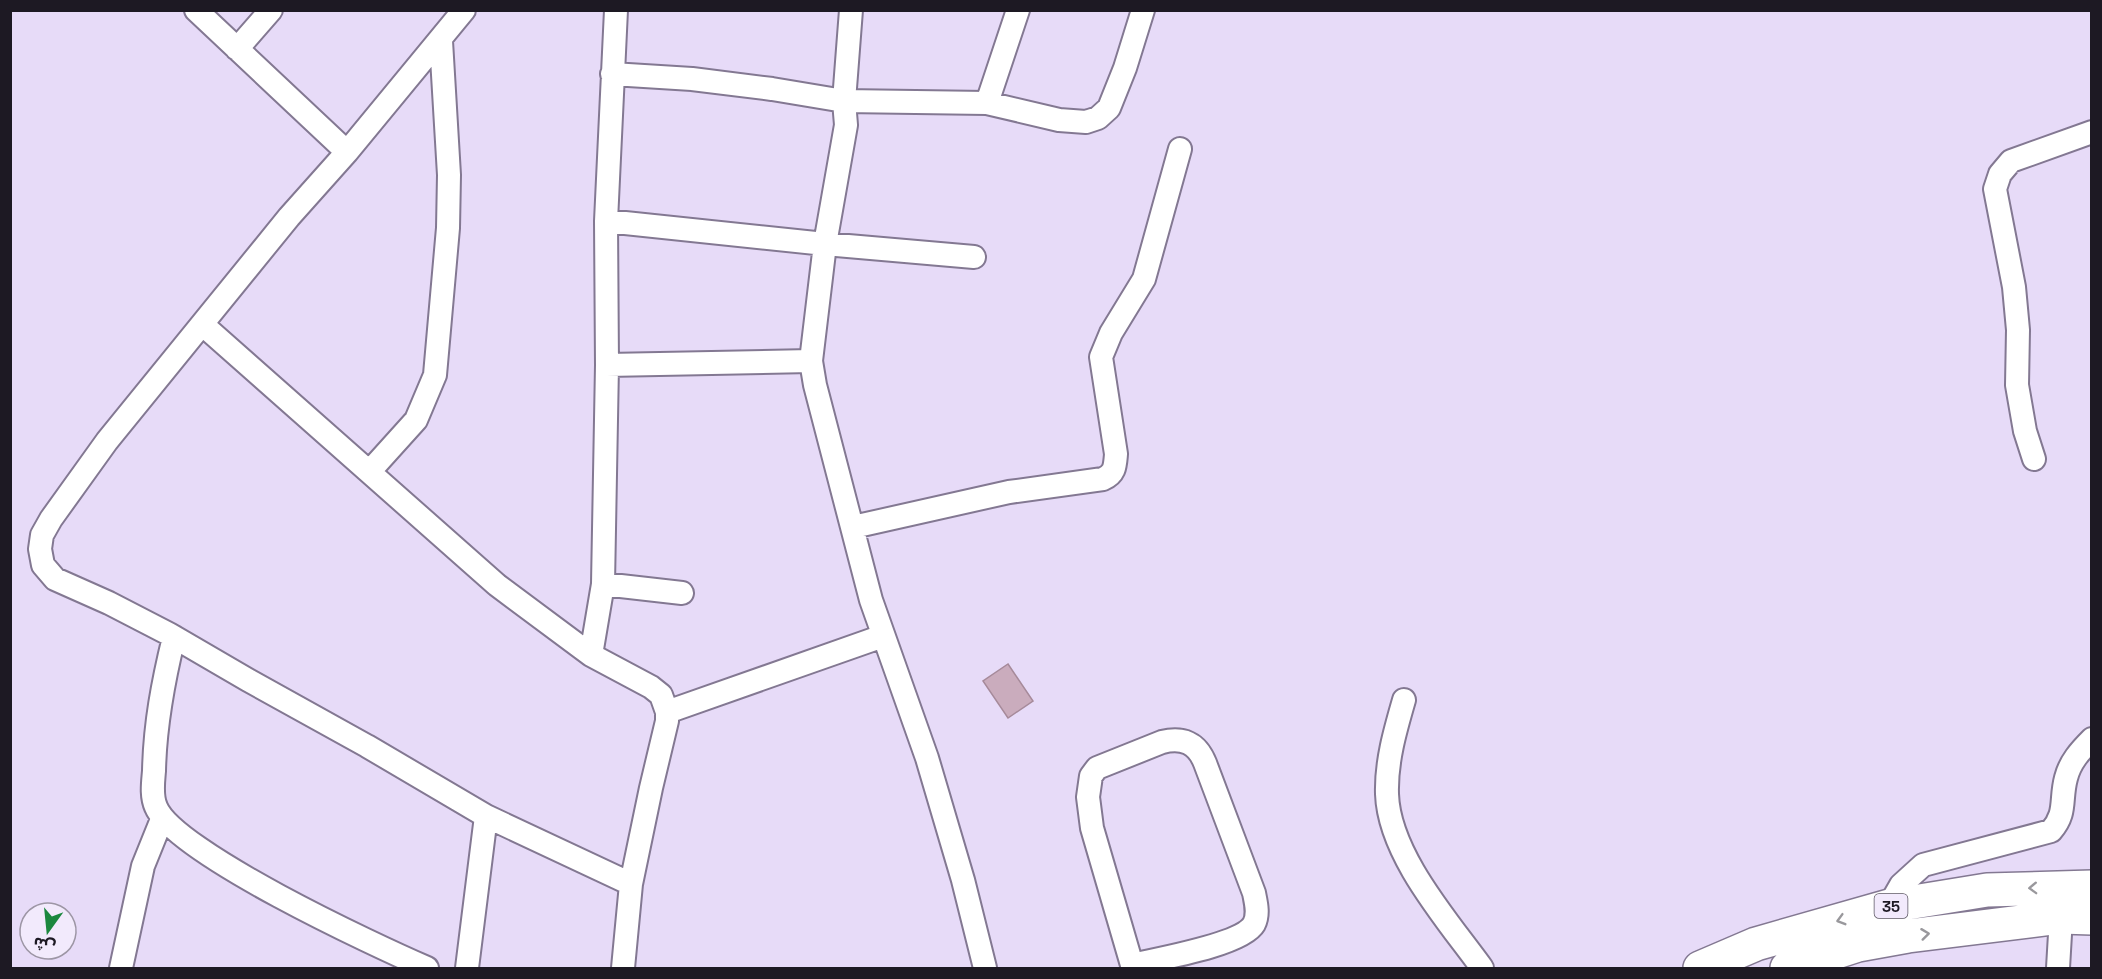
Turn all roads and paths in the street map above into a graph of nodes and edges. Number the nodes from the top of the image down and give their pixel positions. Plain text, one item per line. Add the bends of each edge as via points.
1 (196, 10) edge
2 (271, 10) edge
3 (464, 10) edge
4 (616, 10) edge
5 (851, 10) edge
6 (1018, 10) edge
7 (1143, 10) edge
8 (441, 41) junction
9 (237, 49) junction
10 (612, 74) junction
11 (844, 101) junction
12 (987, 104) junction
13 (2091, 132) edge
14 (1180, 149) dead end
15 (347, 152) junction
16 (606, 221) junction
17 (825, 244) junction
18 (974, 257) dead end
19 (203, 325) junction
20 (811, 361) junction
21 (607, 364) junction
22 (2034, 459) dead end
23 (370, 471) junction
24 (853, 527) junction
25 (603, 584) junction
26 (682, 593) dead end
27 (883, 636) junction
28 (174, 637) junction
29 (591, 655) junction
30 (1404, 700) dead end
31 (667, 712) junction
32 (2091, 740) edge
33 (486, 816) junction
34 (162, 819) junction
35 (632, 884) junction
36 (2091, 887) edge
37 (1889, 906) junction
38 (2076, 918) edge
39 (1133, 967) edge
40 (121, 969) edge
41 (427, 969) edge
42 (467, 969) edge
43 (623, 969) edge
44 (985, 969) edge
45 (1482, 969) edge
46 (1700, 969) edge
47 (1787, 969) edge
48 (2058, 969) edge

1 - 9 street
2 - 9 street
3 - 8 street
4 - 10 street
5 - 11 street
6 - 12 street
7 - 12 street via 1109,108 1098,118 1086,122 1059,120
8 - 15 street
8 - 23 street via 449,175 435,375 416,420
9 - 15 street
10 - 11 street via 772,89
10 - 16 street
11 - 12 street
11 - 17 street via 846,125
13 - 22 street via 2011,161 2000,174 1995,189 2014,287 2017,385
14 - 24 street via 1144,279 1101,357 1116,454 1110,476 1009,492
15 - 19 street
16 - 17 street
16 - 21 street
17 - 18 street
17 - 20 street
19 - 23 street
19 - 28 street via 107,441 51,519 40,542 43,565 55,579
20 - 21 street
20 - 24 street
21 - 25 street
23 - 29 street via 497,585
24 - 27 street
25 - 26 street
25 - 29 street
27 - 31 street
27 - 44 street via 927,758
28 - 33 street
28 - 34 street via 155,735 153,798
29 - 31 street via 651,687 661,696
30 - 45 street via 1389,753 1387,796 1394,828 1420,883
31 - 35 street
32 - 37 street via 2073,759 2066,778 2064,810 2051,831 1923,865 1901,885
33 - 35 street
33 - 42 street
34 - 40 street via 143,866
34 - 41 street via 195,846 252,881
35 - 43 street
36 -> 37 highway, 35 via 1987,890
37 -> 46 highway, 35 via 1756,944
47 -> 38 highway, 35 via 1858,945 1908,936
38 - 48 street
39 - 39 street via 1218,944 1249,930 1258,909 1202,753 1195,746 1174,739 1097,768 1091,776 1088,797 1092,828

